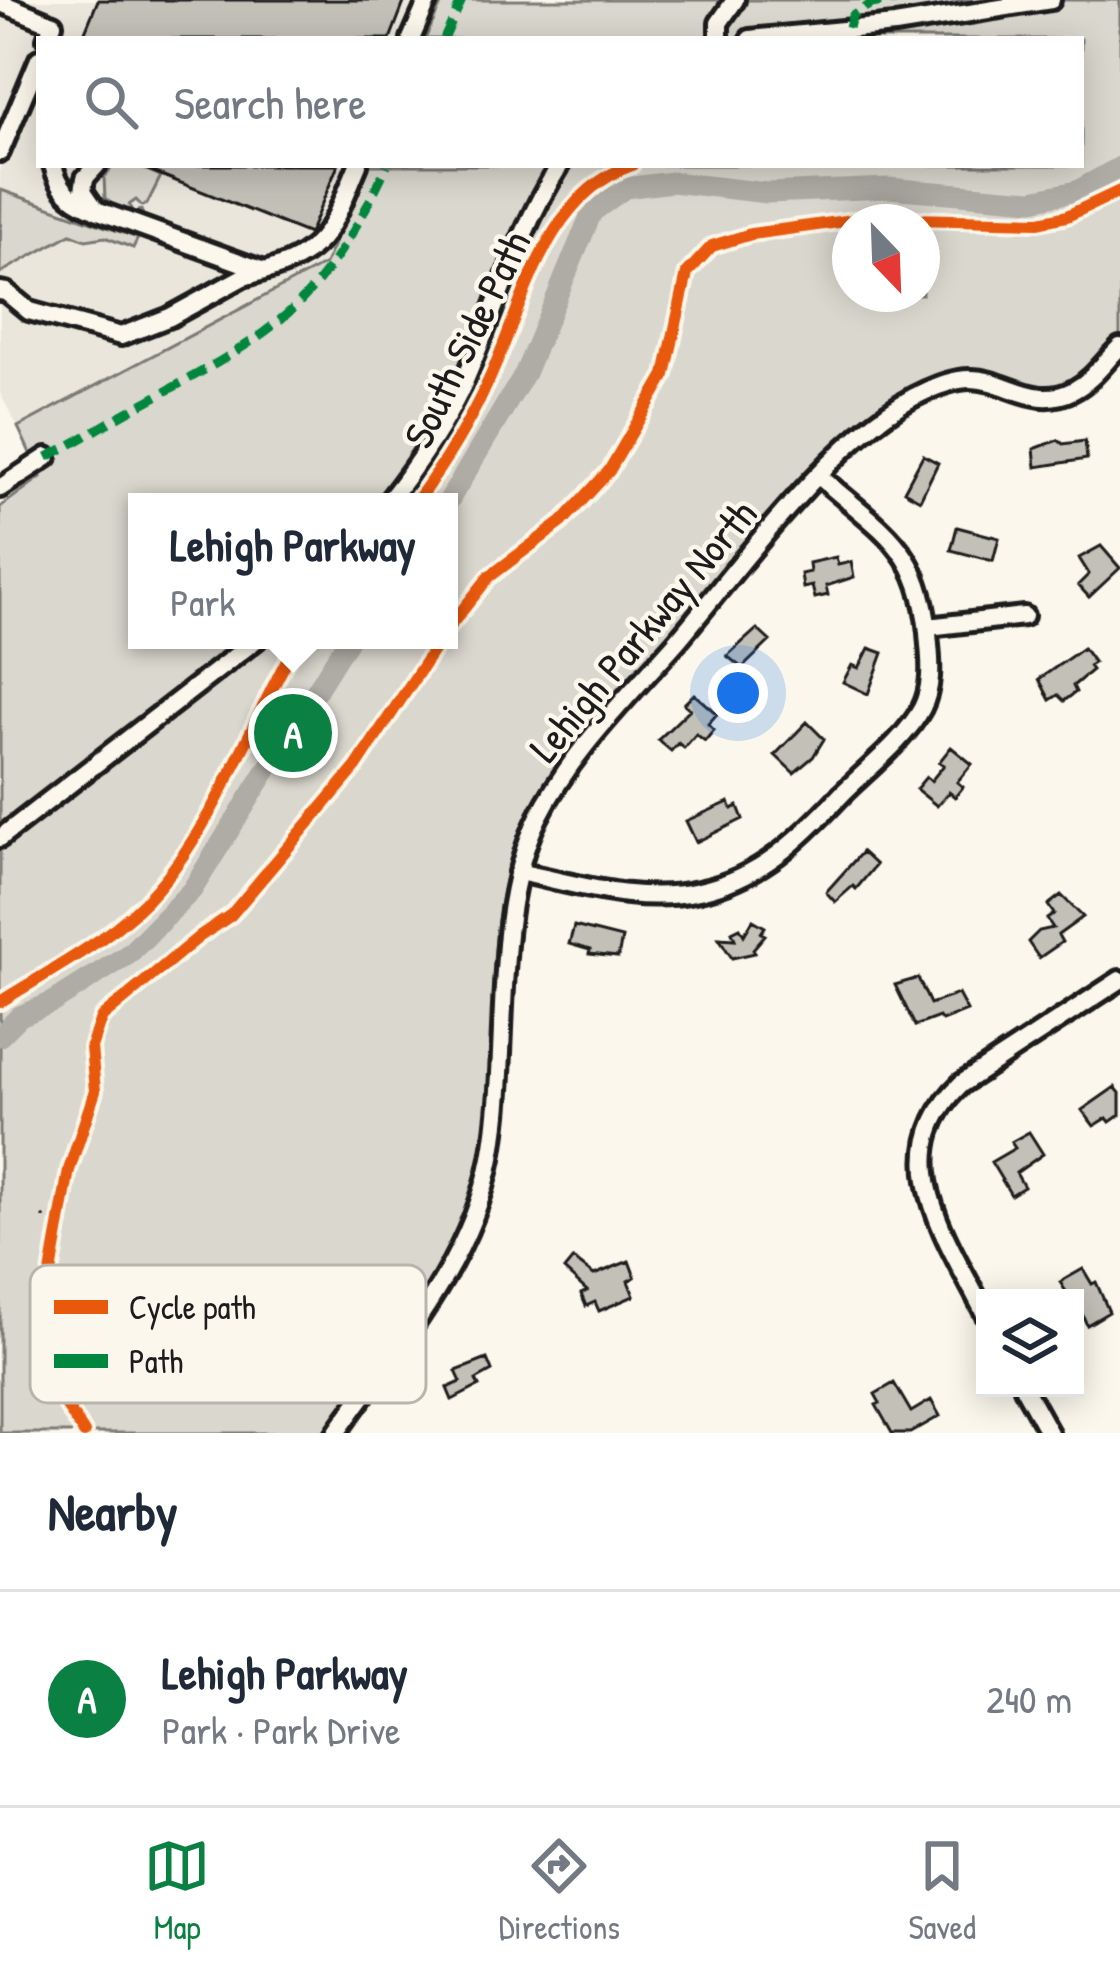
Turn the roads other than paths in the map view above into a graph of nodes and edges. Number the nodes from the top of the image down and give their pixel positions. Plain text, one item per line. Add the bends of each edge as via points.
1 (428, 0) edge
2 (735, 0) edge
3 (1038, 1) edge
4 (1, 2) edge
5 (48, 36) edge
6 (412, 36) edge
7 (718, 36) edge
8 (781, 36) edge
9 (36, 66) edge
10 (0, 152) edge
11 (54, 168) edge
12 (94, 168) edge
13 (357, 168) edge
14 (558, 168) edge
15 (96, 210) junction
16 (263, 271) junction
17 (0, 291) edge
18 (1120, 346) edge
19 (47, 457) dead end
20 (819, 476) junction
21 (0, 488) edge
22 (395, 493) edge
23 (1024, 616) dead end
24 (928, 627) junction
25 (244, 649) edge
26 (0, 838) edge
27 (518, 872) junction
28 (1120, 980) edge
29 (976, 1295) edge
30 (426, 1305) edge
31 (1029, 1397) edge
32 (358, 1403) edge
33 (337, 1433) edge
34 (1049, 1433) edge

1 - 6 street
2 - 7 street
3 - 8 street
4 - 5 street via 53,24
9 - 10 street
11 - 15 street via 70,198
12 - 15 street via 83,191
13 - 16 street via 328,235 287,265
14 - 22 street via 525,226 452,406
15 - 16 street
16 - 17 street via 121,336 29,311
18 - 20 street, Lehigh Parkway North via 1086,382 1060,395 1031,397 969,379 928,390 886,413
19 - 21 street
20 - 24 street via 909,558
20 - 27 street, Lehigh Parkway North via 566,771
23 - 24 street
24 - 27 street via 930,682 915,719 763,866 722,885 656,896
25 - 26 street
27 - 30 street, Lehigh Parkway North via 496,1124 482,1195
28 - 29 street via 961,1084 928,1130 928,1193
31 - 34 street
32 - 33 street, Lehigh Parkway North

